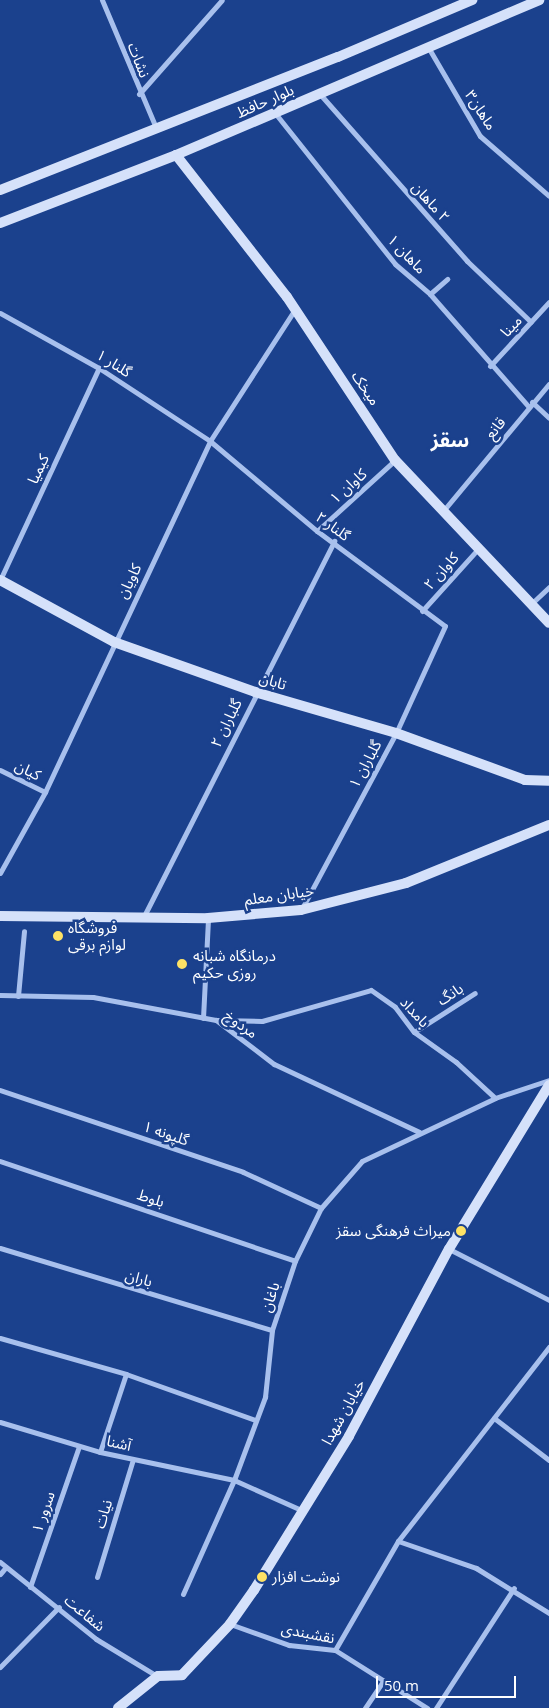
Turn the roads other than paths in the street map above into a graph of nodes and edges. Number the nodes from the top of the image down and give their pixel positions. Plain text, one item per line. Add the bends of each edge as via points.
1 (102, 0) edge
2 (222, 0) edge
3 (472, 0) edge
4 (539, 0) edge
5 (427, 46) junction
6 (318, 92) junction
7 (139, 94) junction
8 (275, 113) junction
9 (156, 128) junction
10 (176, 155) junction
11 (0, 190) edge
12 (549, 196) edge
13 (0, 224) edge
14 (447, 279) dead end
15 (430, 294) junction
16 (549, 302) edge
17 (295, 309) junction
18 (0, 313) edge
19 (531, 322) junction
20 (490, 366) junction
21 (99, 368) junction
22 (549, 384) edge
23 (530, 404) junction
24 (549, 418) edge
25 (210, 441) junction
26 (395, 460) junction
27 (443, 512) junction
28 (317, 531) junction
29 (334, 541) junction
30 (479, 547) junction
31 (0, 580) edge
32 (549, 587) edge
33 (530, 604) junction
34 (422, 611) junction
35 (549, 623) edge
36 (445, 626) joint
37 (114, 642) junction
38 (255, 692) junction
39 (396, 733) junction
40 (0, 770) edge
41 (549, 780) edge
42 (45, 792) junction
43 (549, 825) edge
44 (0, 873) edge
45 (301, 910) junction
46 (0, 916) edge
47 (143, 918) junction
48 (208, 918) junction
49 (24, 931) dead end
50 (475, 993) dead end
51 (0, 995) edge
52 (18, 996) junction
53 (203, 1018) junction
54 (216, 1020) junction
55 (414, 1032) junction
56 (549, 1080) edge
57 (549, 1085) edge
58 (0, 1090) edge
59 (495, 1098) junction
60 (419, 1132) junction
61 (0, 1161) edge
62 (321, 1208) junction
63 (0, 1248) edge
64 (449, 1249) junction
65 (295, 1261) junction
66 (549, 1300) edge
67 (272, 1330) junction
68 (0, 1338) edge
69 (549, 1347) edge
70 (126, 1374) junction
71 (494, 1418) junction
72 (255, 1420) junction
73 (0, 1422) edge
74 (79, 1446) junction
75 (100, 1452) junction
76 (133, 1459) junction
77 (549, 1460) edge
78 (234, 1480) junction
79 (301, 1510) junction
80 (398, 1541) junction
81 (0, 1562) edge
82 (6, 1567) junction
83 (0, 1574) edge
84 (97, 1577) dead end
85 (30, 1587) junction
86 (514, 1588) junction
87 (183, 1594) dead end
88 (59, 1607) junction
89 (549, 1613) edge
90 (230, 1624) junction
91 (335, 1650) junction
92 (0, 1667) edge
93 (158, 1676) junction
94 (382, 1681) junction
95 (121, 1707) edge
96 (365, 1708) edge
97 (427, 1708) edge
98 (436, 1708) edge

1 - 7 street, نشات
2 - 7 street
3 - 9 main road, بلوار حافظ via 338,57
4 - 5 main road, بلوار حافظ
5 - 6 main road, بلوار حافظ
5 - 12 street, ماهان۳ via 480,136
6 - 8 main road, بلوار حافظ
6 - 19 street, ٢ ماهان via 460,254
7 - 9 street, نشات
8 - 10 main road, بلوار حافظ
8 - 15 street, ماهان ۱ via 395,264
9 - 11 main road, بلوار حافظ
10 - 13 main road, بلوار حافظ
10 - 17 main road, میخک
14 - 15 street
15 - 20 street, ماهان ۱
16 - 19 street, مینا
17 - 25 street, کاویان
17 - 26 main road, میخک
18 - 21 street, گلنار ۱
19 - 20 street, مینا
20 - 23 street, ماهان ۱
21 - 25 street, گلنار ۱
21 - 31 street, کیمیا
22 - 23 street, قانع
23 - 24 street, ماهان ۱
23 - 27 street, قانع
25 - 28 street, گلنار ۲
25 - 37 street, کاویان
26 - 27 main road, میخک
26 - 28 street, کاوان ۱
27 - 30 main road, میخک
28 - 29 street, گلنار ۲
29 - 34 street, گلنار ۲
29 - 38 street, گلباران ۲
30 - 33 main road, میخک
30 - 34 street, کاوان ۲
31 - 37 main road, تابان
32 - 33 street
33 - 35 main road, میخک
34 - 36 street, گلنار ۲
36 - 39 street, گلباران ۱
37 - 38 main road, تابان
37 - 42 street, کاویان
38 - 39 main road, تابان
38 - 47 street, گلباران ۲
39 - 41 main road, تابان via 525,780
39 - 45 street, گلباران ۱
40 - 42 street, کیان
42 - 44 street, کاویان
43 - 45 main road, خیابان معلم via 406,883
45 - 48 main road, خیابان معلم
46 - 47 main road, خیابان معلم
47 - 48 main road, خیابان معلم
48 - 53 street
49 - 52 street
50 - 55 street, بانگ
51 - 52 street, مردوخ
52 - 53 street, مردوخ via 93,997
53 - 54 street, مردوخ
54 - 55 street, بامداد via 262,1021 371,990 395,1007
54 - 60 street, مردوخ via 274,1064
55 - 59 street, بامداد via 456,1062
56 - 59 street
57 - 64 main road, خیابان شهدا
58 - 62 street, گلپونه ۱ via 244,1172
59 - 60 street, باغان
60 - 62 street, باغان via 362,1161
61 - 65 street, بلوط
62 - 65 street, باغان
63 - 67 street, باران
64 - 66 street
64 - 79 main road, خیابان شهدا via 349,1436
65 - 67 street, باغان
67 - 72 street, باغان via 264,1397
68 - 70 street
69 - 71 street
70 - 72 street
70 - 75 street
71 - 77 street
71 - 80 street
72 - 78 street, باغان
73 - 74 street, آشنا
74 - 75 street, آشنا
74 - 85 street, سرور ۱
75 - 76 street, آشنا
76 - 78 street, آشنا
76 - 84 street, نیات
78 - 79 street, آشنا
78 - 87 street, باغان
79 - 90 main road, خیابان شهدا
80 - 86 street via 476,1568
80 - 91 street
81 - 82 street, شفاعت
82 - 83 street
82 - 85 street, شفاعت
85 - 88 street, شفاعت
86 - 89 street
86 - 98 street
88 - 92 street
88 - 93 street, شفاعت via 96,1639
90 - 91 street, نقشبندی via 289,1645
90 - 93 main road, خیابان شهدا via 182,1675
91 - 94 street, نقشبندی
93 - 95 main road
94 - 96 street
94 - 97 street, نقشبندی

